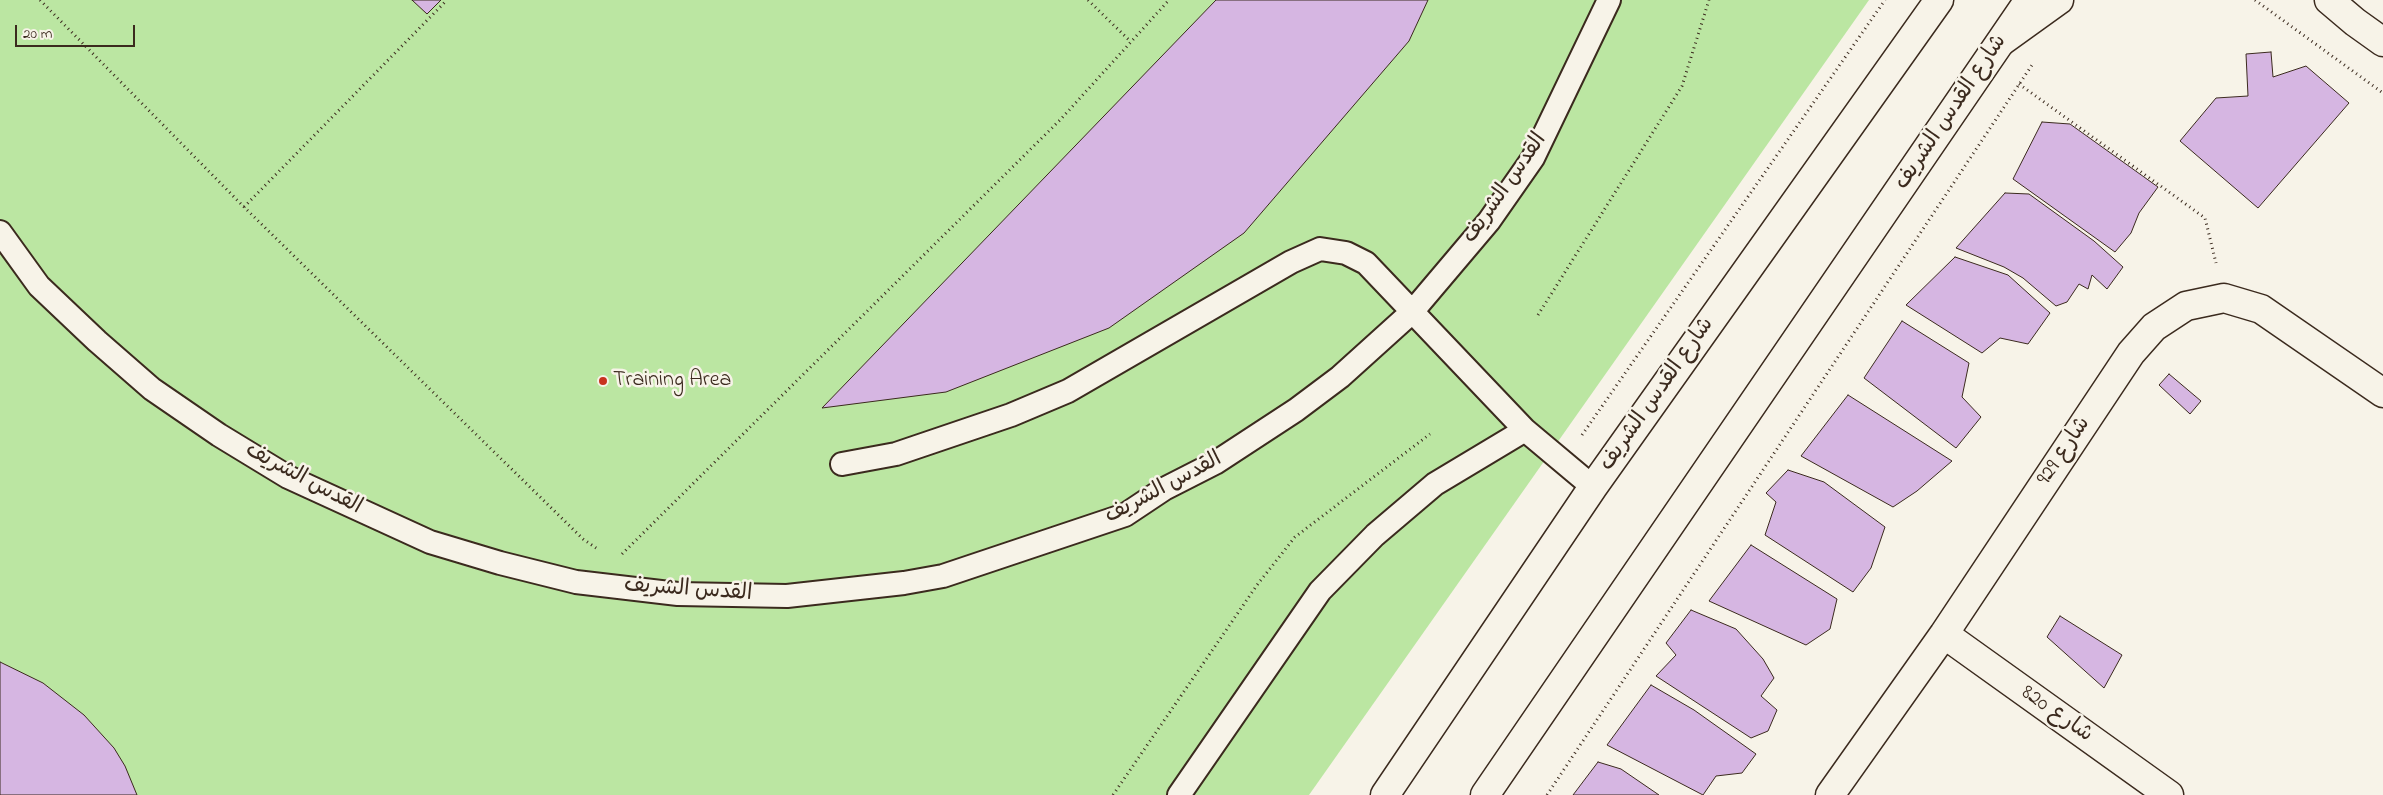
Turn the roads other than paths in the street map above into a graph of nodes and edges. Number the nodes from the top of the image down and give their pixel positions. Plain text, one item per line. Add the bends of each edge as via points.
1 (1609, 0) edge
2 (1939, 0) edge
3 (2030, 0) edge
4 (2059, 0) edge
5 (2314, 0) edge
6 (2329, 0) edge
7 (2355, 22) junction
8 (2001, 42) junction
9 (2383, 42) edge
10 (0, 232) edge
11 (1412, 312) junction
12 (2383, 392) edge
13 (1526, 430) junction
14 (842, 464) dead end
15 (1593, 487) junction
16 (1944, 634) junction
17 (1397, 784) edge
18 (1179, 795) edge
19 (1385, 795) edge
20 (1485, 795) edge
21 (1830, 795) edge
22 (2169, 795) edge

1 - 11 lane, القدس الشريف via 1533,158 1489,221
2 - 15 street, شارع القدس الشريف
3 - 8 street, شارع القدس الشريف
4 - 8 street
5 - 7 street
6 - 7 street
7 - 9 street
8 - 20 street, شارع القدس الشريف
10 - 11 lane, القدس الشريف via 40,286 152,389 288,477 430,542 576,582 678,594 787,596 904,583 943,576 1125,515 1164,489 1215,463 1296,410 1340,377
11 - 13 lane
11 - 14 lane via 1366,263 1346,253 1320,249 1291,262 1068,391 1011,415 896,454
12 - 16 street, شارع 929 via 2261,309 2224,298 2186,306 2154,327 2131,353
13 - 15 lane
13 - 18 lane via 1435,484 1375,536 1320,591
15 - 17 street, شارع القدس الشريف
16 - 21 street, شارع 929
16 - 22 street, شارع 820
17 - 19 street, شارع القدس الشريف

